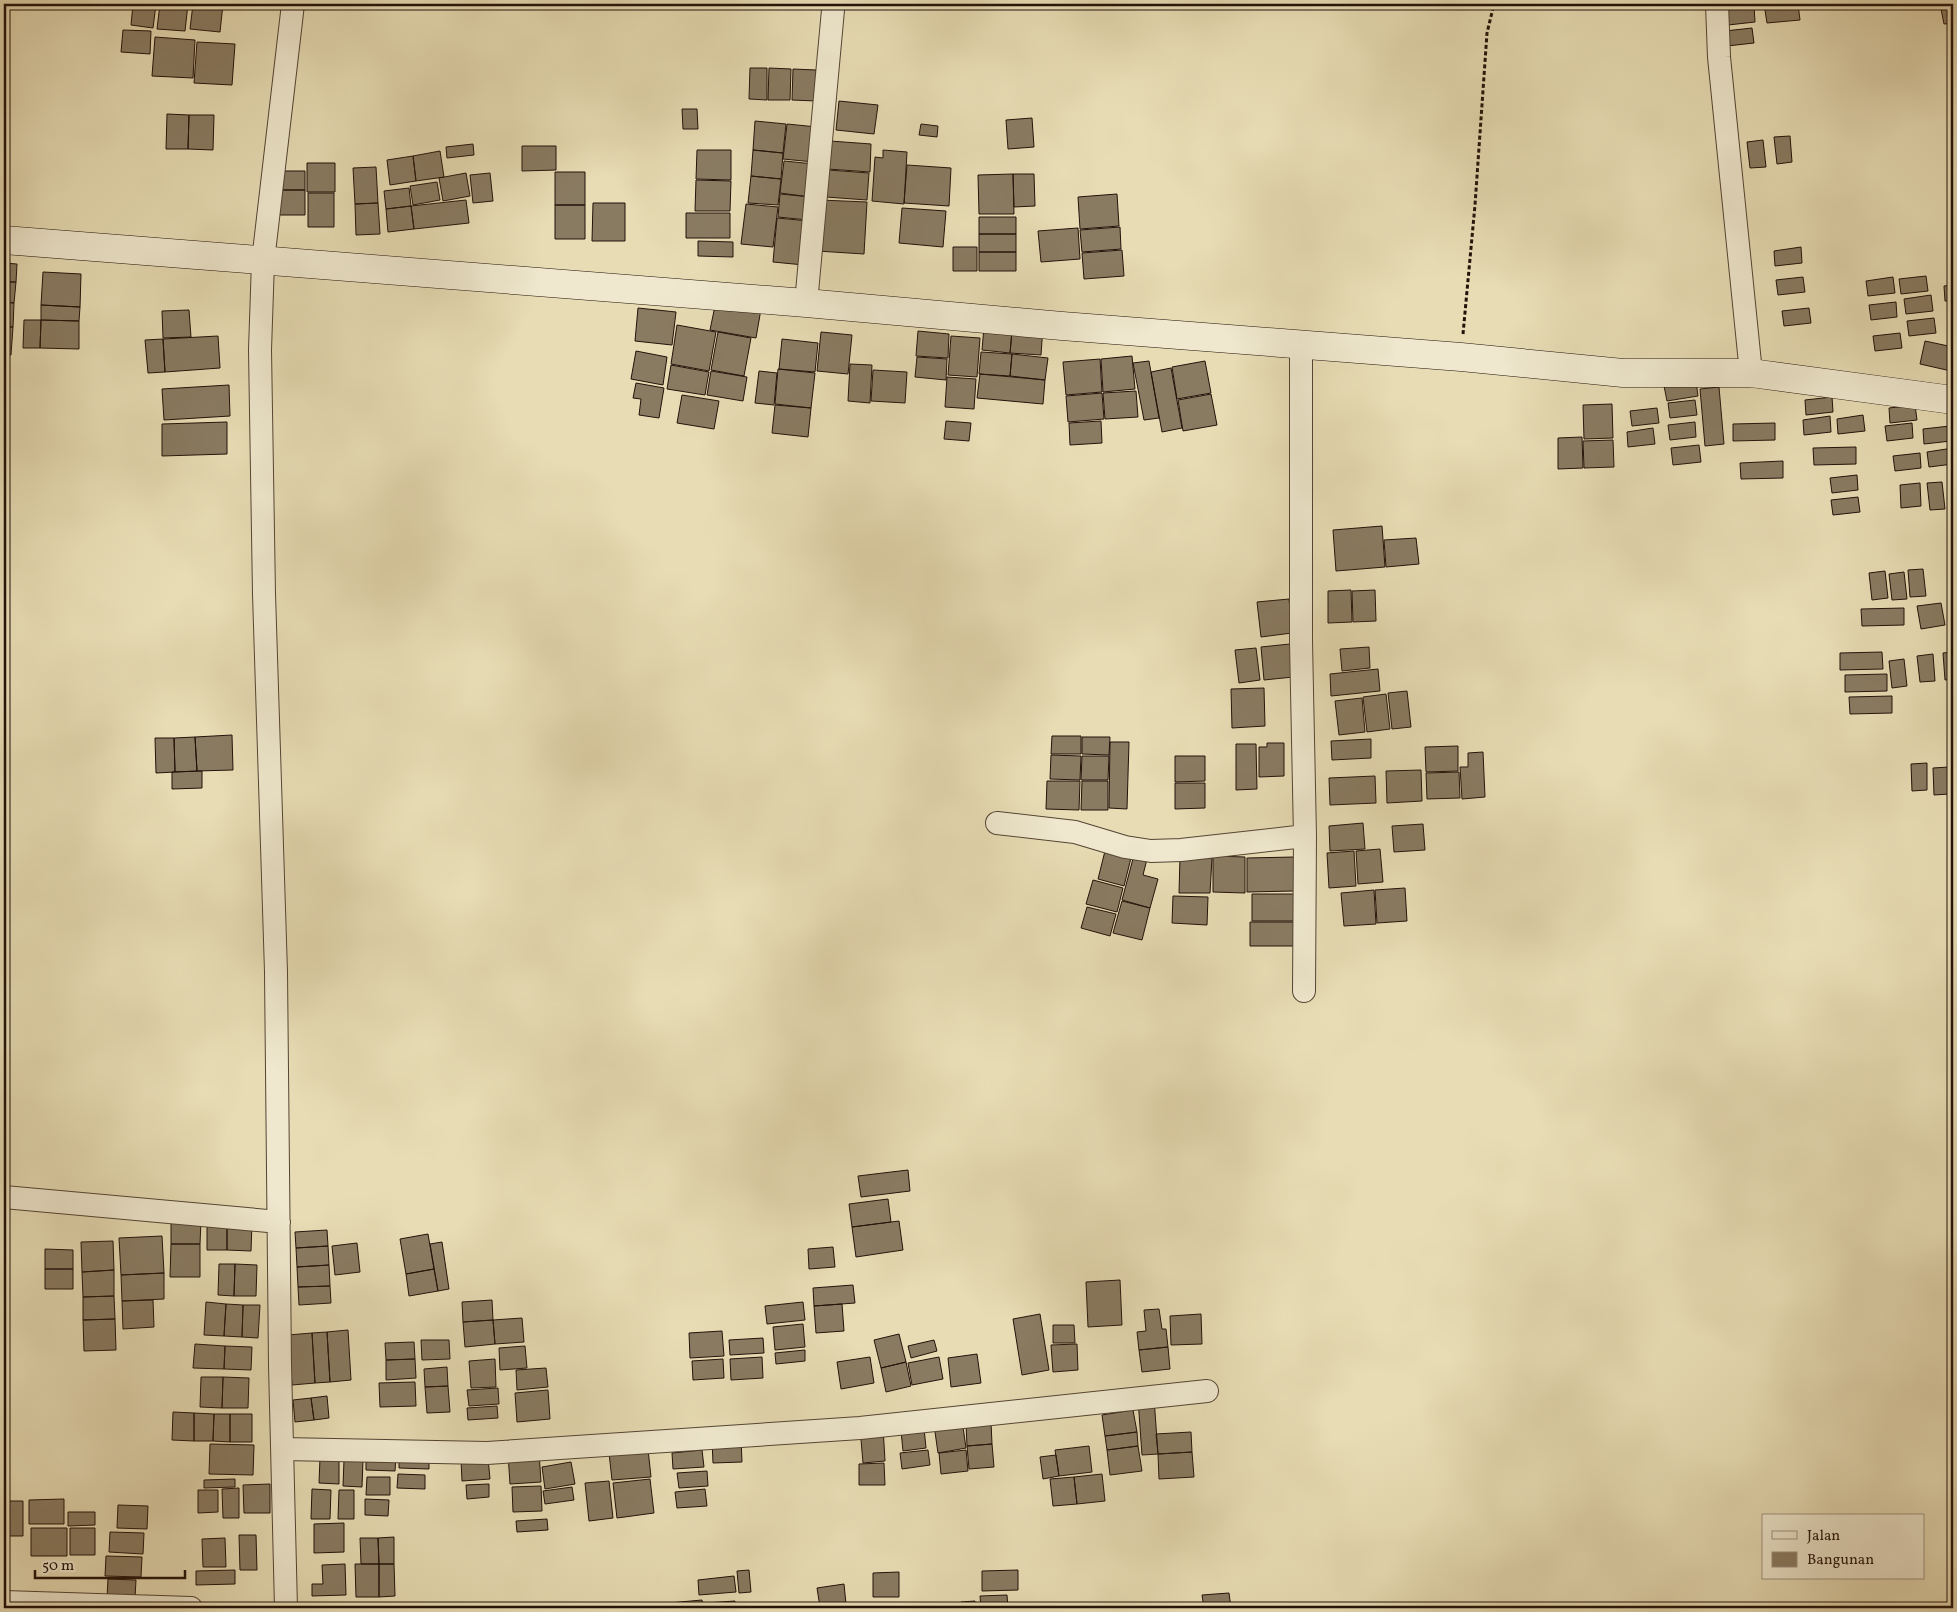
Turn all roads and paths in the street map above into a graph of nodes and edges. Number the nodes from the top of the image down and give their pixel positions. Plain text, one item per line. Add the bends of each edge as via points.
1 (292, 4) edge
2 (1494, 4) edge
3 (1718, 4) edge
4 (833, 10) dead end
5 (4, 240) edge
6 (263, 261) junction
7 (806, 303) junction
8 (1300, 344) junction
9 (1461, 357) junction
10 (1751, 373) junction
11 (1953, 400) edge
12 (997, 823) dead end
13 (1305, 836) junction
14 (1304, 991) dead end
15 (4, 1197) edge
16 (279, 1222) junction
17 (1207, 1391) dead end
18 (283, 1449) junction
19 (4, 1602) edge
20 (191, 1608) edge
21 (286, 1608) edge

1 - 6 street
2 - 9 path via 1487,34
3 - 10 street via 1720,67
4 - 7 street
5 - 6 main road
6 - 7 main road
6 - 16 street via 260,350 263,565 276,972
7 - 8 main road
8 - 9 main road
8 - 13 street
9 - 10 main road via 1623,373
10 - 11 main road
12 - 13 street via 1075,832 1150,851
13 - 14 street
15 - 16 street
16 - 18 street
17 - 18 street via 860,1428 487,1453
18 - 21 street
19 - 20 street

